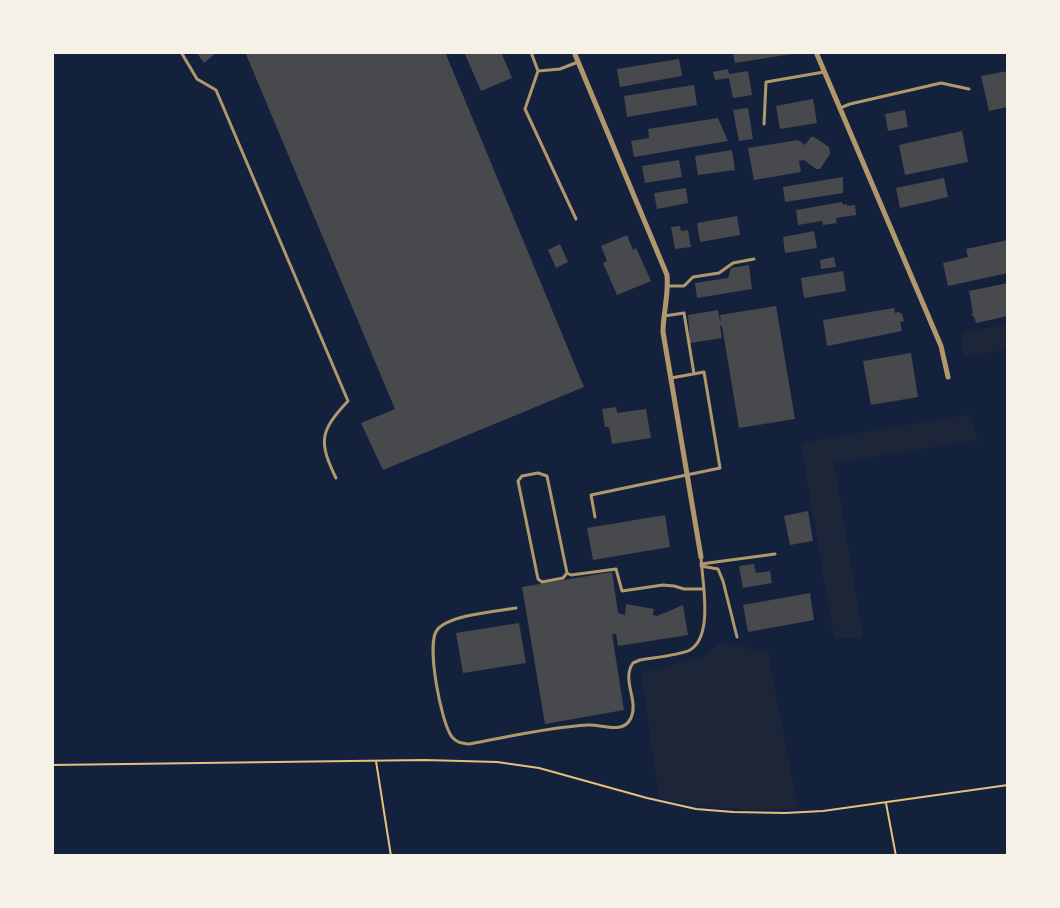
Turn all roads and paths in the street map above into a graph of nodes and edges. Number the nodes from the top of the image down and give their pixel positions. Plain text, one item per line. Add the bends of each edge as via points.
1 (181, 52) edge
2 (531, 52) edge
3 (574, 52) edge
4 (816, 52) edge
5 (578, 62) junction
6 (538, 71) junction
7 (824, 72) junction
8 (969, 88) dead end
9 (840, 108) junction
10 (764, 124) dead end
11 (576, 219) dead end
12 (754, 259) dead end
13 (668, 286) junction
14 (663, 316) junction
15 (694, 374) junction
16 (948, 377) dead end
17 (671, 378) junction
18 (687, 474) junction
19 (336, 478) dead end
20 (595, 517) dead end
21 (775, 554) dead end
22 (701, 562) junction
23 (567, 573) junction
24 (703, 589) junction
25 (516, 608) dead end
26 (736, 637) dead end
27 (376, 761) junction
28 (52, 765) edge
29 (1008, 785) edge
30 (886, 803) junction
31 (391, 855) edge
32 (896, 855) edge

1 - 19 lane via 196,79 216,90 348,401 333,417 325,434 324,453
2 - 6 lane
3 - 5 street
4 - 7 street
5 - 6 lane
5 - 13 street via 662,260
6 - 11 lane via 525,109
7 - 9 street
7 - 10 lane via 766,82
8 - 9 lane via 941,83
9 - 16 street via 941,346
12 - 13 lane via 693,278 684,286
13 - 14 street
14 - 15 lane via 684,313
14 - 17 street
15 - 17 lane
15 - 18 lane via 704,372 720,468
17 - 18 street
18 - 20 lane via 591,495
18 - 22 street
21 - 22 lane
22 - 24 lane
22 - 26 lane via 718,569
23 - 23 lane via 547,476 522,476 518,481 538,579 542,582 563,578
23 - 24 lane via 616,569 622,591 663,585
24 - 25 lane via 705,615 701,638 689,651 633,663 628,674 632,712 621,726 581,725 460,743 447,728 435,676 432,647 436,630 447,621
27 - 28 path
27 - 30 path via 497,762 539,768 647,798 724,812 824,811
27 - 31 path
29 - 30 path
30 - 32 path

